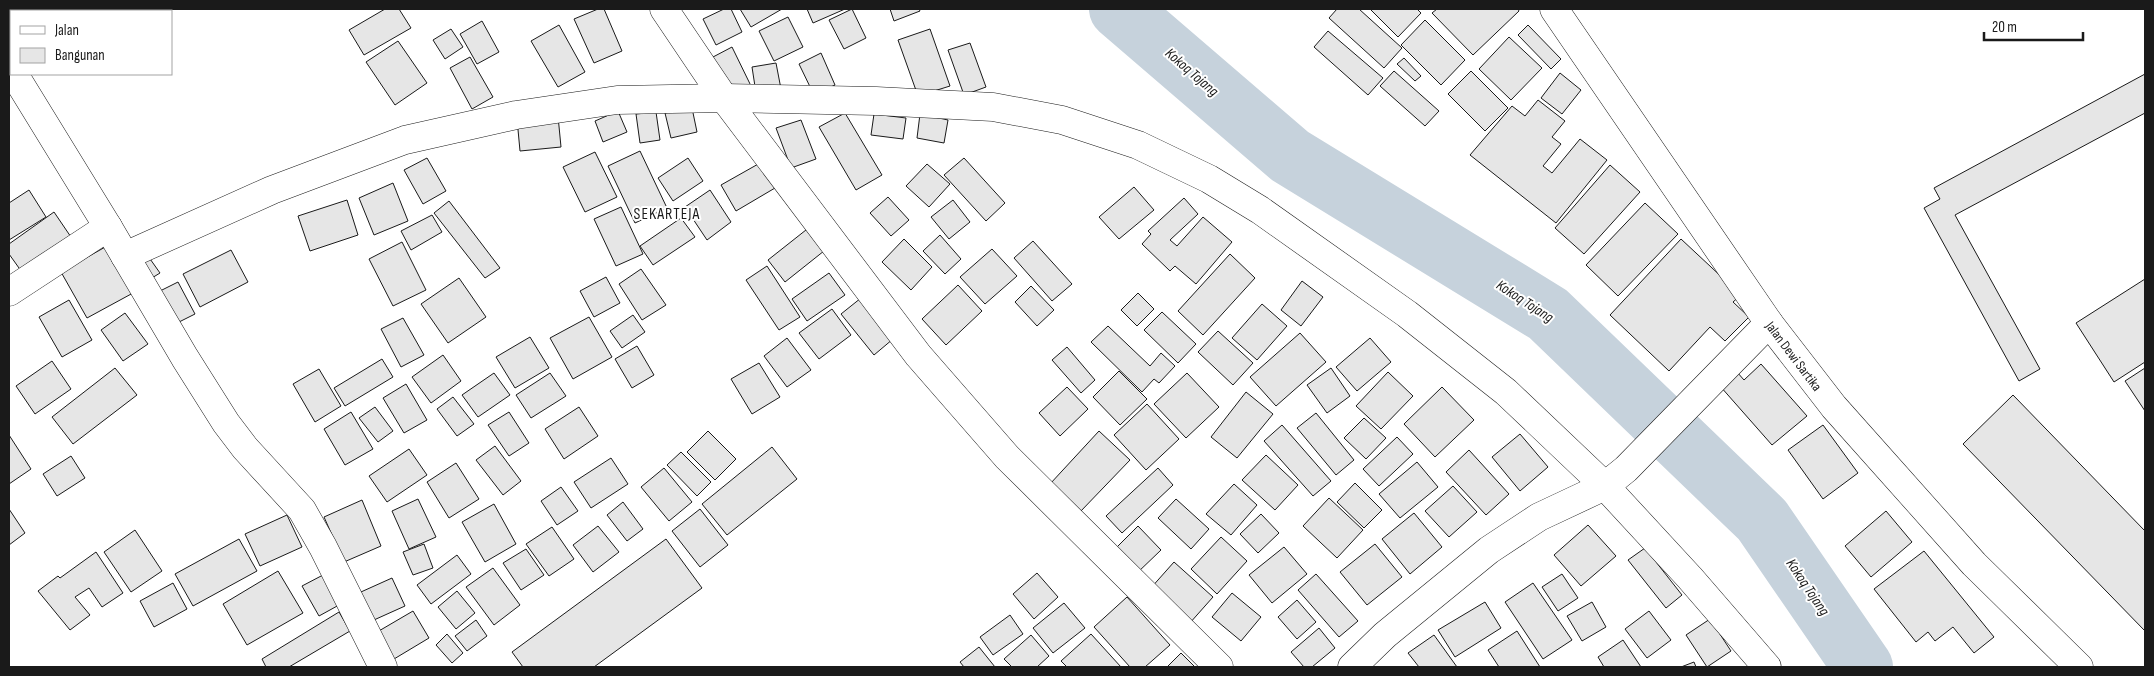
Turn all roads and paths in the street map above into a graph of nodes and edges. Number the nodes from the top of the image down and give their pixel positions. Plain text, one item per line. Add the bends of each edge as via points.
1 (664, 9) edge
2 (1554, 9) edge
3 (15, 75) edge
4 (724, 98) junction
5 (108, 227) junction
6 (125, 256) junction
7 (9, 292) edge
8 (1769, 323) junction
9 (1605, 486) junction
10 (383, 667) edge
11 (1219, 667) edge
12 (1352, 667) edge
13 (1767, 667) edge
14 (2078, 667) edge

1 - 4 street
2 - 8 street, Jalan Dewi Sartika
3 - 5 street
4 - 6 street via 617,100 516,115 405,140 272,190
4 - 9 street via 993,107 1062,120 1138,145 1210,179 1260,210 1407,314 1506,392
4 - 11 street via 918,355 963,408 1007,457
5 - 6 street
5 - 7 street
6 - 10 street via 226,423 302,510
8 - 9 street via 1626,469
8 - 14 street, Jalan Dewi Sartika via 1834,407 1898,481 1974,564
9 - 12 street via 1538,517 1489,550 1385,635
9 - 13 street

